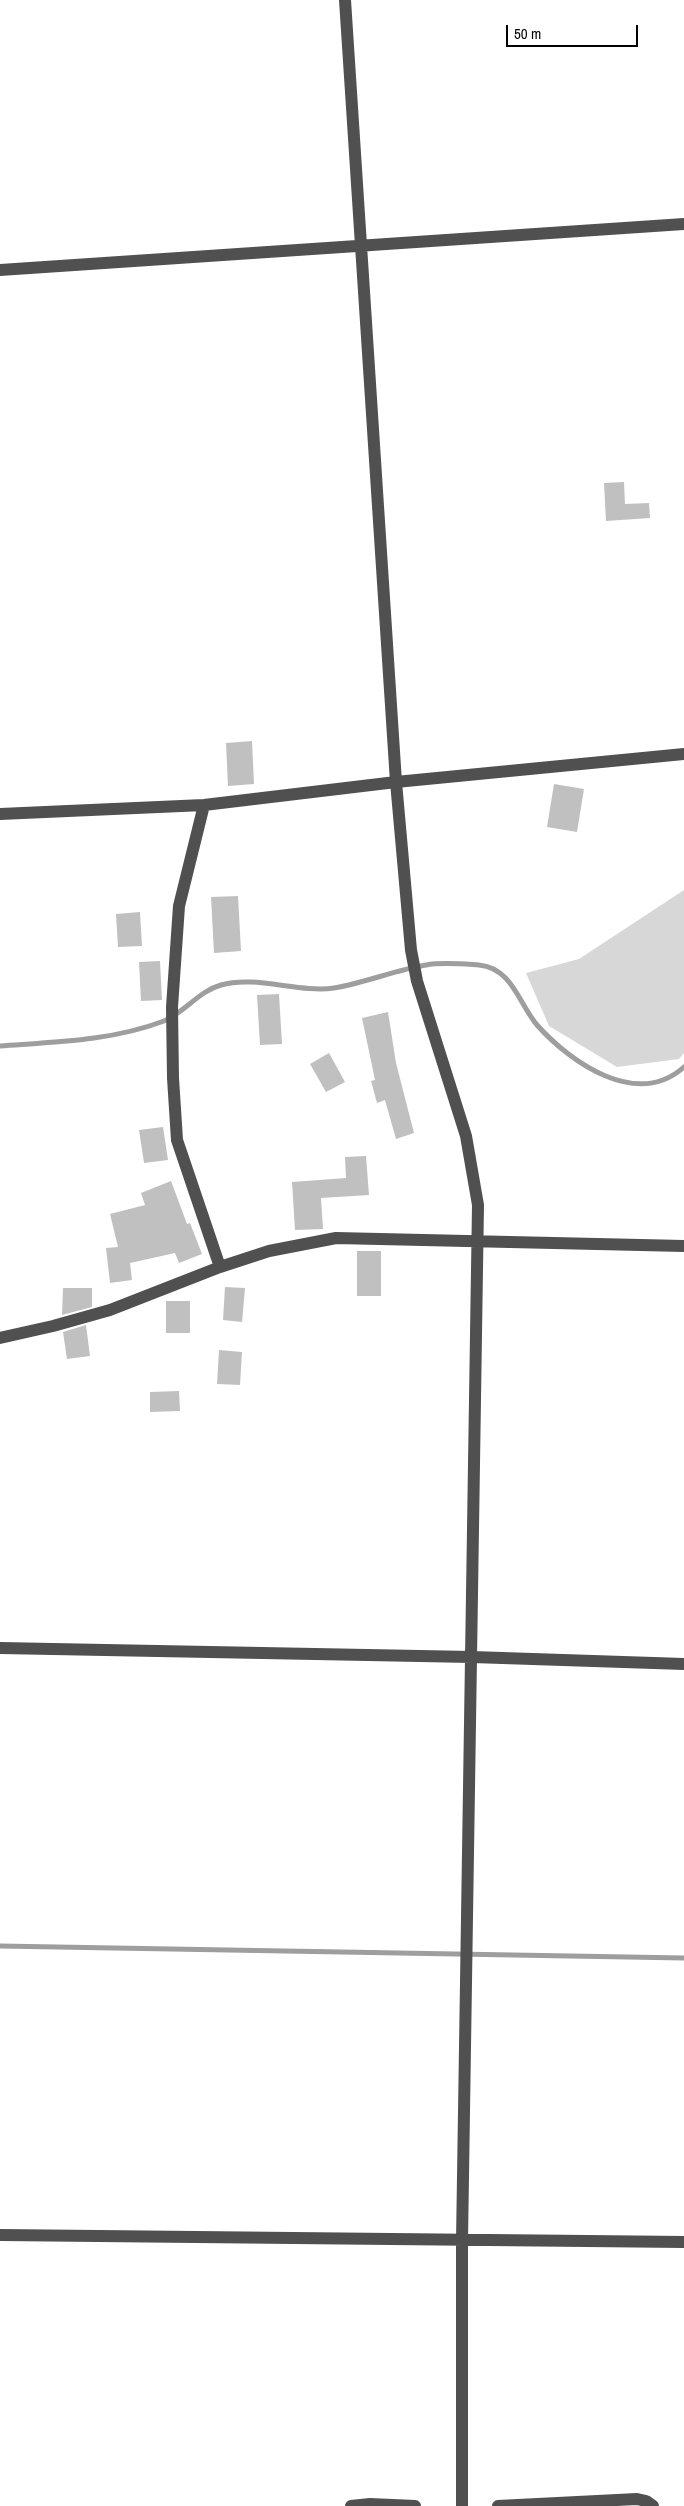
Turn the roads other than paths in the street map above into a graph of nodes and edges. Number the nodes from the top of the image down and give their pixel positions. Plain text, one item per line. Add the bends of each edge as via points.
1 (345, 0) edge
2 (684, 224) edge
3 (361, 246) junction
4 (0, 270) edge
5 (684, 754) edge
6 (396, 782) junction
7 (204, 806) junction
8 (0, 814) edge
9 (479, 1240) junction
10 (684, 1246) edge
11 (220, 1267) junction
12 (0, 1338) edge
13 (0, 1648) edge
14 (472, 1657) junction
15 (684, 1664) edge
16 (0, 2235) edge
17 (462, 2241) junction
18 (684, 2242) edge
19 (351, 2506) edge
20 (415, 2506) edge
21 (462, 2506) edge
22 (498, 2506) edge
23 (653, 2506) edge

1 - 3 street
2 - 3 street
3 - 4 street
3 - 6 street
5 - 6 street
6 - 7 street
6 - 9 street via 411,950 417,981 466,1136 478,1205
7 - 8 street
7 - 11 street via 179,906 172,1007 172,1078 177,1140
9 - 10 street
9 - 11 street via 336,1238 269,1250
9 - 14 street
11 - 12 street via 110,1310
13 - 14 street
14 - 15 street
14 - 17 street
16 - 17 street
17 - 18 street
17 - 21 street
19 - 20 street
22 - 23 street via 637,2499

